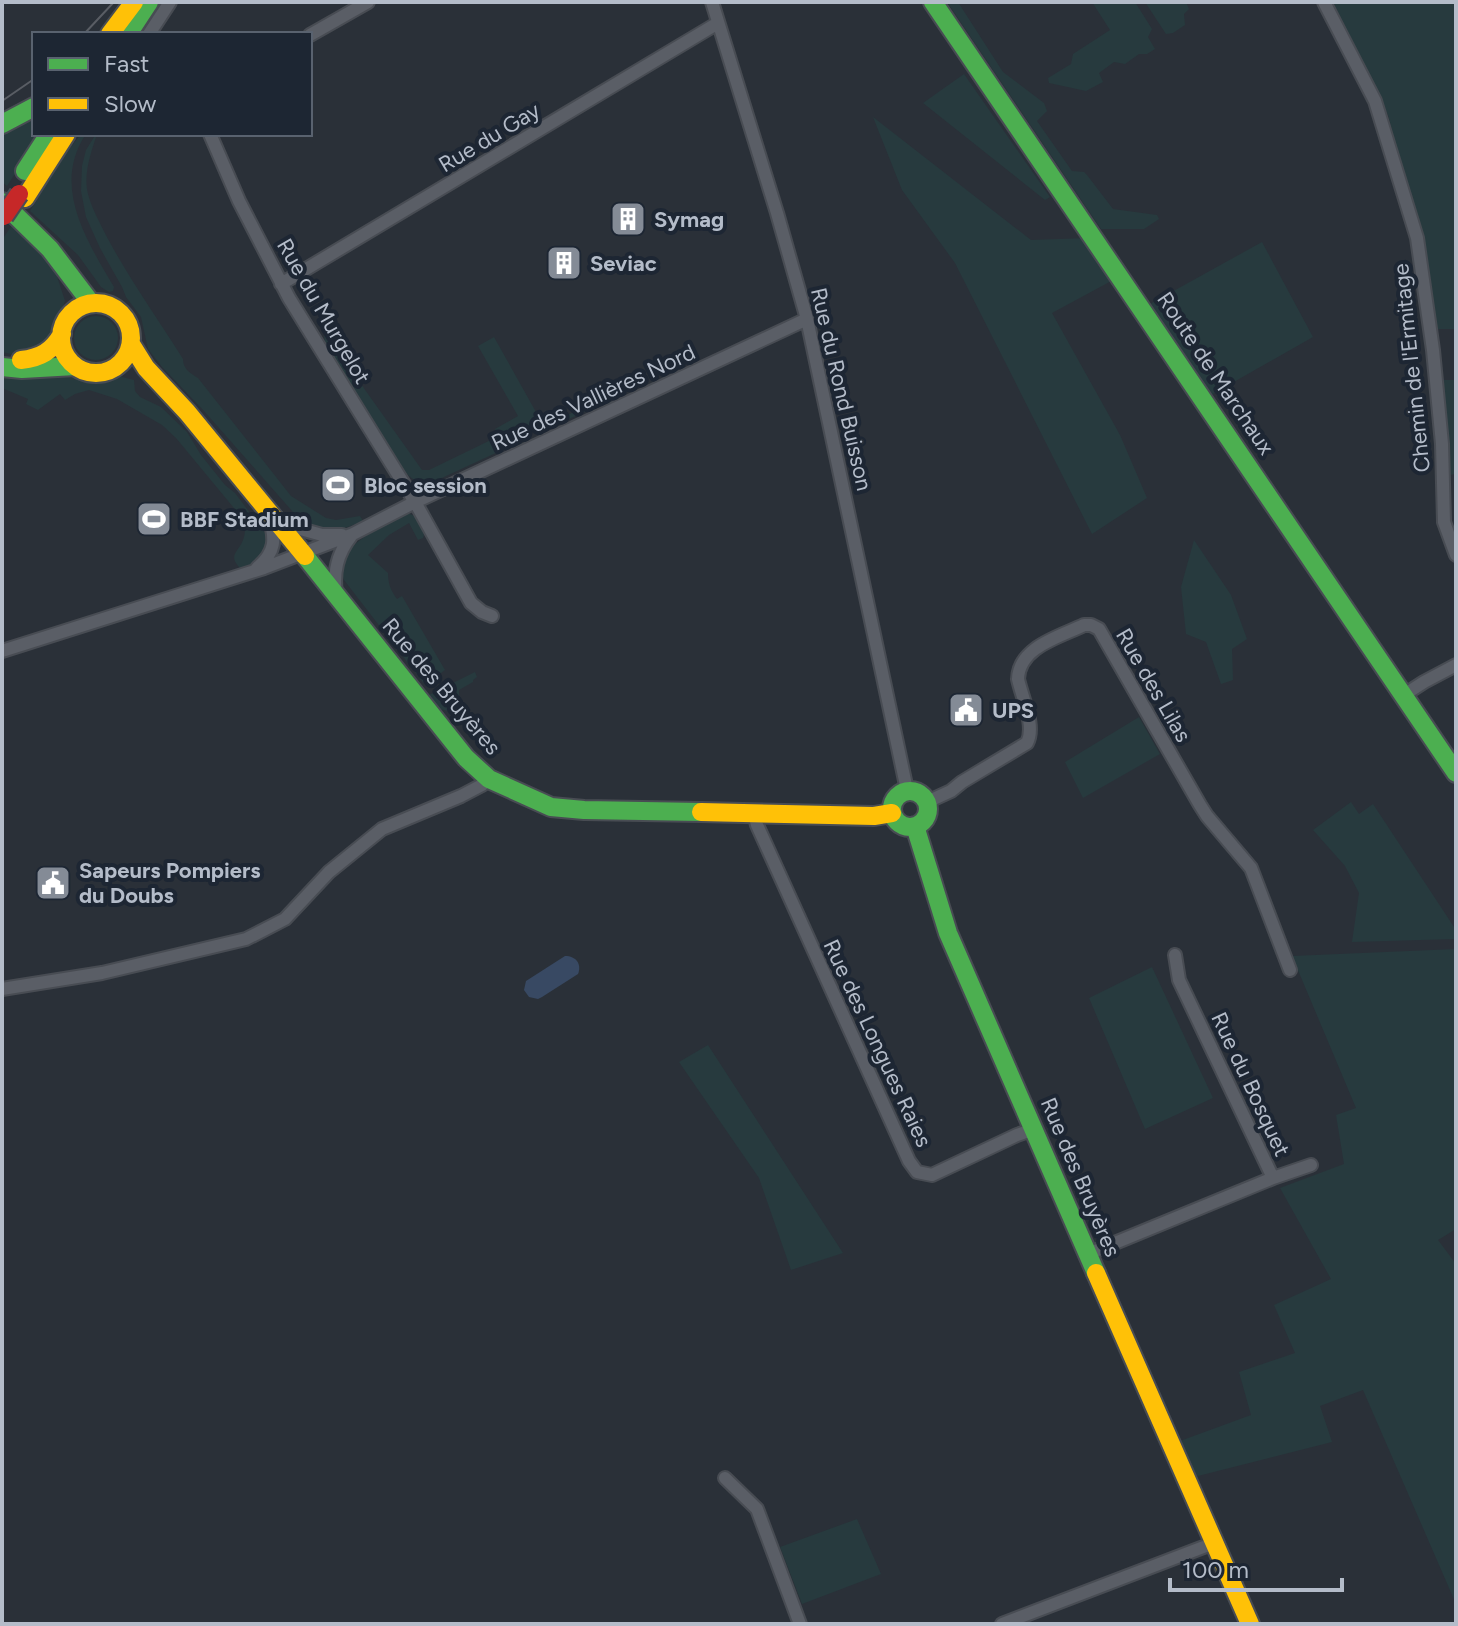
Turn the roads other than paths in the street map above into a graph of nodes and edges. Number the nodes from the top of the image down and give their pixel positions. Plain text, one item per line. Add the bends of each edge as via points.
1 (134, 2) edge
2 (149, 2) edge
3 (170, 2) edge
4 (368, 2) edge
5 (712, 2) edge
6 (933, 2) edge
7 (1324, 2) edge
8 (718, 23) junction
9 (113, 32) edge
10 (129, 32) edge
11 (150, 32) edge
12 (312, 34) edge
13 (32, 108) edge
14 (2, 124) edge
15 (48, 136) edge
16 (57, 136) edge
17 (65, 136) edge
18 (73, 136) edge
19 (211, 136) edge
20 (40, 173) junction
21 (9, 208) edge
22 (281, 284) junction
23 (83, 307) junction
24 (807, 319) junction
25 (62, 334) junction
26 (131, 344) junction
27 (2, 357) edge
28 (75, 366) junction
29 (2, 367) edge
30 (112, 369) junction
31 (187, 412) junction
32 (415, 502) junction
33 (265, 505) junction
34 (279, 523) junction
35 (353, 534) junction
36 (304, 554) junction
37 (1456, 555) edge
38 (258, 570) junction
39 (320, 574) junction
40 (336, 594) junction
41 (492, 616) dead end
42 (2, 651) edge
43 (1456, 665) edge
44 (1404, 695) junction
45 (1456, 773) edge
46 (489, 779) junction
47 (907, 790) junction
48 (927, 802) junction
49 (754, 813) junction
50 (892, 813) junction
51 (915, 826) junction
52 (1175, 955) dead end
53 (1290, 970) dead end
54 (2, 989) edge
55 (1034, 1129) junction
56 (1311, 1165) dead end
57 (1273, 1178) junction
58 (1088, 1254) junction
59 (725, 1478) dead end
60 (1214, 1543) junction
61 (1007, 1623) edge
62 (800, 1624) edge
63 (1250, 1624) edge

1 - 9 street
2 - 10 street
3 - 11 street
4 - 12 street
5 - 8 street, Rue du Rond Buisson
6 - 44 street, Route de Marchaux
7 - 37 street, Chemin de l'Ermitage via 1375,101 1417,238 1442,444 1444,522
8 - 22 street, Rue du Gay
8 - 24 street, Rue du Rond Buisson
13 - 14 street
15 - 21 street
16 - 21 street
17 - 20 street
18 - 20 street
19 - 22 street, Rue du Murgelot
20 - 21 street
21 - 23 street via 69,270
22 - 32 street, Rue du Murgelot
23 - 25 street via 68,317
23 - 26 street via 102,303 122,313
24 - 32 street, Rue des Vallières Nord
24 - 47 street, Rue du Rond Buisson
25 - 27 street via 41,356
25 - 28 street via 62,346
26 - 30 street
26 - 31 street, Rue des Bruyères
28 - 29 street
28 - 30 street via 93,373
30 - 31 street via 139,377
31 - 33 street, Rue des Bruyères
32 - 35 street, Rue des Vallières Nord
32 - 41 street, Rue du Murgelot via 471,603
33 - 34 street, Rue des Bruyères
33 - 38 street via 273,547
34 - 35 street via 322,535
34 - 36 street, Rue des Bruyères
35 - 36 street, Rue des Vallières Nord
35 - 40 street via 336,566
36 - 38 street, Rue des Vallières Nord
36 - 39 street, Rue des Bruyères
38 - 39 street via 295,566
38 - 42 street, Rue des Vallières Nord
39 - 40 street, Rue des Bruyères
40 - 46 street, Rue des Bruyères
43 - 44 street
44 - 45 street, Route de Marchaux
46 - 49 street, Rue des Bruyères via 551,807
46 - 54 street via 382,829 329,872 285,919 246,939 102,973
47 - 48 street
47 - 50 street via 896,796
48 - 51 street via 927,814
48 - 53 street, Rue des Lilas via 1027,743 1031,726 1018,679 1025,657 1091,625 1099,629 1207,816 1251,868
49 - 50 street, Rue des Bruyères
49 - 55 street, Rue des Longues Raies via 917,1172 932,1175
50 - 51 street via 902,826
51 - 55 street, Rue des Bruyères via 948,933
52 - 57 street, Rue du Bosquet via 1179,980
55 - 58 street, Rue des Bruyères
56 - 57 street
57 - 58 street, Rue du Bosquet
58 - 60 street, Rue des Bruyères
59 - 62 street via 757,1509
60 - 61 street
60 - 63 street, Rue des Bruyères

